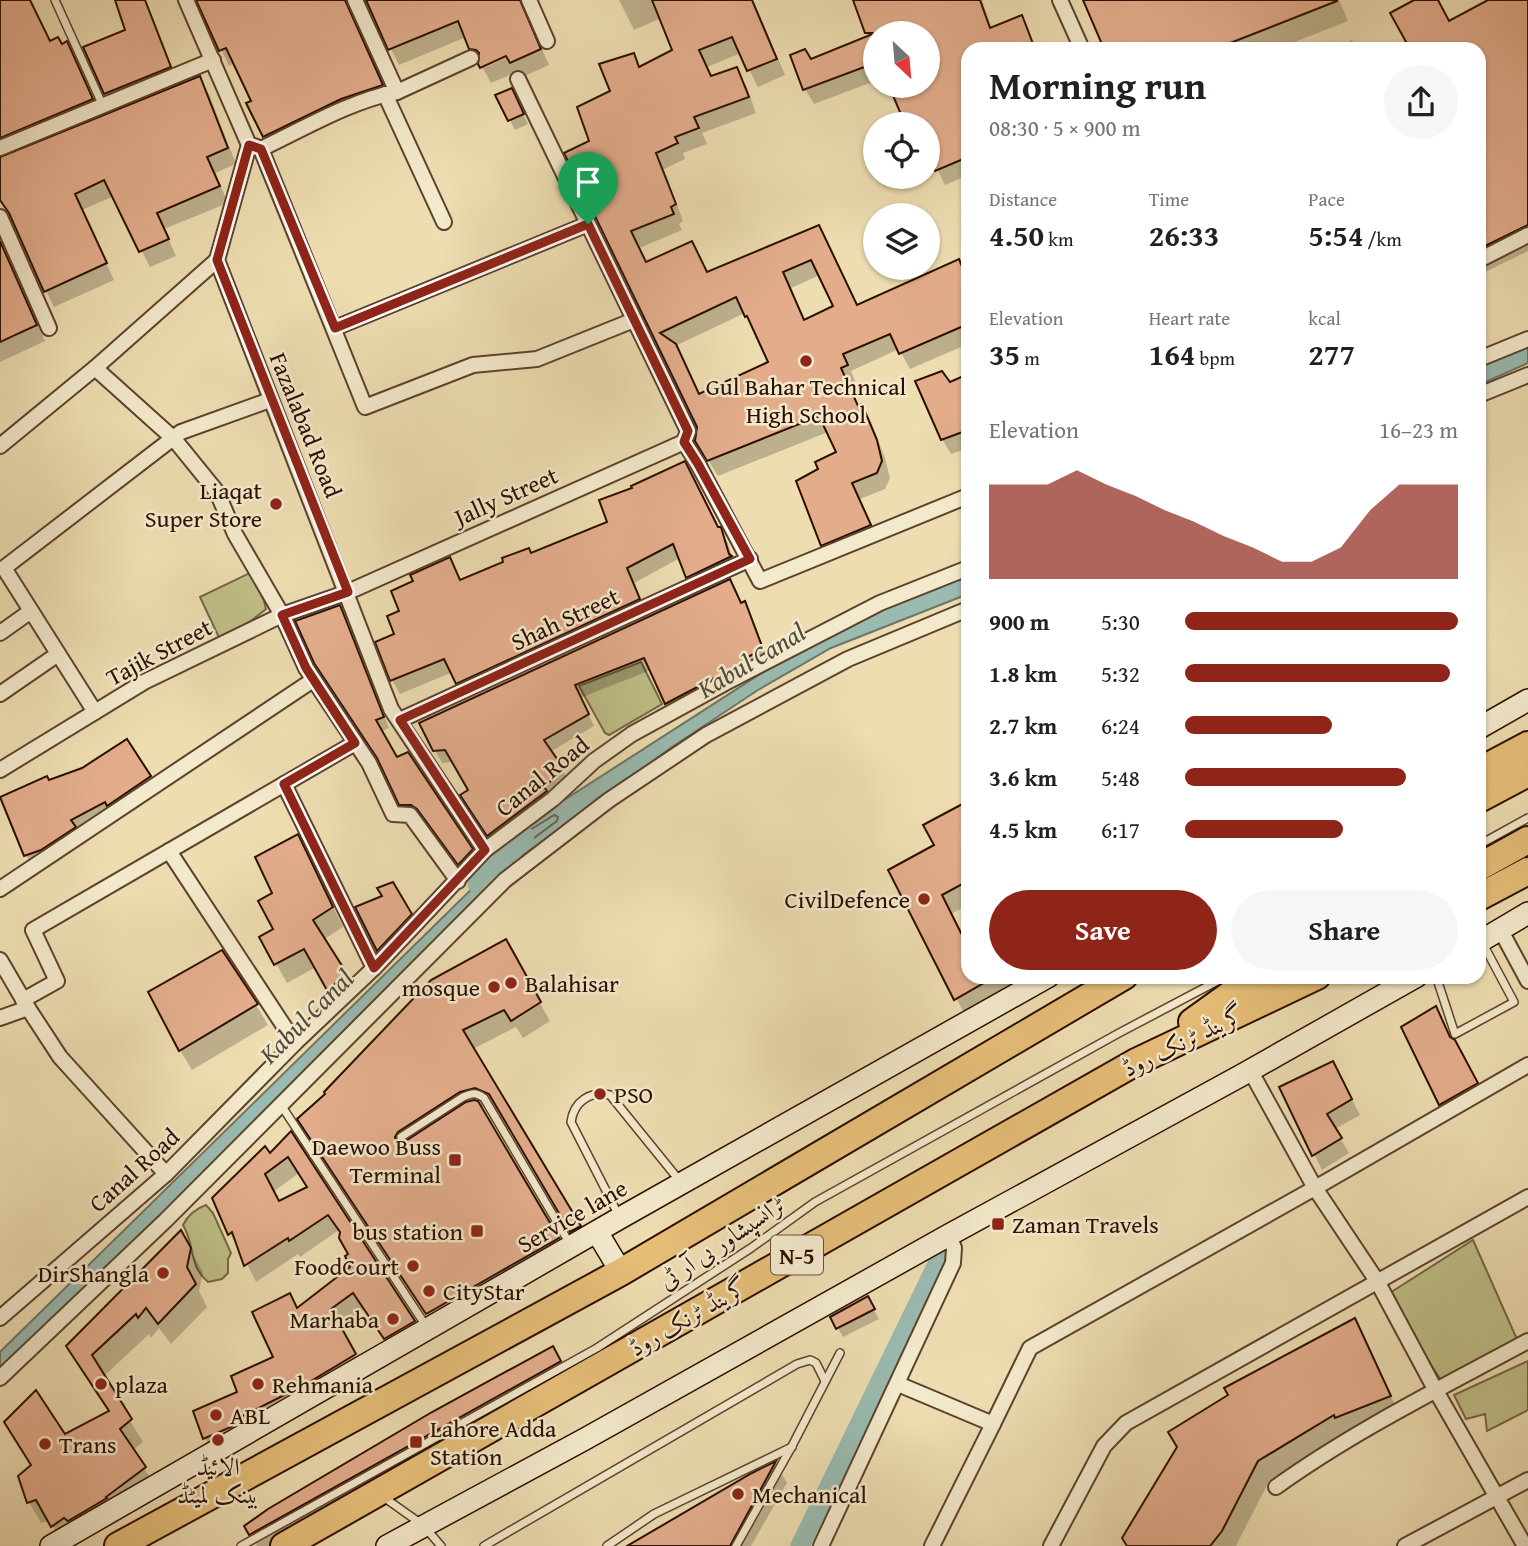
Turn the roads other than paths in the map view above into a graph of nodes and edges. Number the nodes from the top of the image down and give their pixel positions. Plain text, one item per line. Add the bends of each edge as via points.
1 (55, 0) edge
2 (186, 0) edge
3 (355, 0) edge
4 (530, 0) edge
5 (1060, 0) edge
6 (547, 41) dead end
7 (1079, 42) edge
8 (471, 58) dead end
9 (213, 60) junction
10 (518, 79) dead end
11 (391, 93) junction
12 (103, 106) junction
13 (255, 147) junction
14 (0, 148) edge
15 (0, 217) edge
16 (444, 222) dead end
17 (588, 224) junction
18 (1528, 234) edge
19 (1486, 256) edge
20 (217, 260) junction
21 (634, 320) junction
22 (49, 328) dead end
23 (335, 328) junction
24 (1528, 339) edge
25 (1486, 356) edge
26 (95, 368) junction
27 (1528, 375) edge
28 (1486, 392) edge
29 (270, 400) junction
30 (174, 439) junction
31 (684, 442) junction
32 (0, 446) edge
33 (961, 499) edge
34 (750, 559) junction
35 (2, 569) edge
36 (961, 571) edge
37 (348, 592) junction
38 (31, 611) junction
39 (961, 611) edge
40 (282, 615) junction
41 (0, 633) edge
42 (58, 654) junction
43 (313, 680) junction
44 (0, 694) edge
45 (1528, 701) edge
46 (95, 712) junction
47 (400, 720) junction
48 (1486, 724) edge
49 (355, 743) junction
50 (1528, 745) edge
51 (1486, 767) edge
52 (0, 770) edge
53 (1528, 773) edge
54 (284, 784) junction
55 (1486, 795) edge
56 (1528, 818) edge
57 (1528, 840) edge
58 (1486, 841) edge
59 (485, 850) junction
60 (169, 851) junction
61 (1486, 863) edge
62 (1528, 871) edge
63 (458, 881) junction
64 (0, 889) edge
65 (1486, 893) edge
66 (1528, 913) edge
67 (1500, 929) junction
68 (1486, 937) edge
69 (1486, 952) edge
70 (0, 960) edge
71 (374, 968) junction
72 (1528, 981) edge
73 (1035, 984) edge
74 (1110, 984) edge
75 (1212, 984) edge
76 (1246, 984) edge
77 (1300, 984) edge
78 (1403, 984) edge
79 (1439, 984) edge
80 (26, 1004) junction
81 (0, 1018) edge
82 (295, 1043) junction
83 (1136, 1062) junction
84 (1528, 1065) edge
85 (1250, 1070) junction
86 (281, 1105) junction
87 (401, 1137) dead end
88 (166, 1174) junction
89 (682, 1184) junction
90 (1315, 1188) junction
91 (1528, 1197) edge
92 (620, 1218) junction
93 (597, 1232) junction
94 (949, 1235) junction
95 (572, 1247) junction
96 (621, 1272) junction
97 (1377, 1281) junction
98 (0, 1318) edge
99 (429, 1330) junction
100 (1528, 1341) edge
101 (840, 1353) dead end
102 (0, 1378) edge
103 (825, 1381) junction
104 (898, 1384) junction
105 (1436, 1391) junction
106 (993, 1424) junction
107 (792, 1446) junction
108 (1528, 1480) edge
109 (1276, 1487) dead end
110 (379, 1493) junction
111 (1498, 1497) junction
112 (424, 1525) junction
113 (51, 1546) edge
114 (118, 1546) edge
115 (241, 1546) edge
116 (284, 1546) edge
117 (387, 1546) edge
118 (441, 1546) edge
119 (484, 1546) edge
120 (607, 1546) edge
121 (736, 1546) edge
122 (821, 1546) edge
123 (932, 1546) edge
124 (1051, 1546) edge
125 (1405, 1546) edge
126 (1525, 1546) edge

1 - 12 lane
2 - 9 street
3 - 11 street
4 - 6 street
5 - 7 street
8 - 11 street
9 - 12 street
9 - 13 street
10 - 17 street
11 - 13 street
11 - 16 street
12 - 14 street
13 - 20 street
13 - 23 street
15 - 22 street
17 - 21 street
17 - 23 street
18 - 19 street
20 - 26 street
20 - 29 street, Fazalabad Road
21 - 23 street via 537,359 473,365 365,407
21 - 31 street via 688,431
24 - 25 street
26 - 30 street
26 - 32 street
27 - 28 street
29 - 30 street via 181,432
29 - 37 street, Fazalabad Road
30 - 35 street
30 - 40 street via 217,492 235,534
31 - 34 street
31 - 37 street, Jally Street
33 - 34 street via 760,581
34 - 47 street, Shah Street
35 - 38 street
36 - 59 street, Canal Road via 880,603 632,734
37 - 40 street, Tajik Street
37 - 47 street, Fazalabad Road via 391,709
38 - 41 street
38 - 42 street
39 - 86 street via 848,659 706,735 609,800 505,880
40 - 43 street
40 - 46 street, Tajik Street via 145,682
42 - 44 street
42 - 46 street
43 - 49 street
43 - 64 street
45 - 48 street
46 - 52 street, Tajik Street
47 - 59 street, Fazalabad Road
49 - 54 street
49 - 63 street via 393,814 410,815
50 - 51 highway
53 - 55 highway
54 - 60 street
54 - 71 street
56 - 58 lane
57 - 61 highway
59 - 63 street, Canal Road
60 - 80 street via 33,930 57,981
60 - 82 street
62 - 65 highway
63 - 71 street, Canal Road
66 - 67 street
67 - 68 street
67 - 72 street
69 - 79 lane via 1514,1002 1455,1034
70 - 80 street
71 - 82 street, Canal Road
73 - 89 street, Service lane
74 - 96 highway
75 - 115 lane, ٹرانسپشاور بی آر ٹی via 815,1202 597,1348
76 - 83 highway
77 - 83 highway, گرینڈ ٹرنک روڈ / N-5
78 - 85 street
80 - 81 street
80 - 88 street via 60,1057
82 - 88 street, Canal Road
83 - 110 highway, گرینڈ ٹرنک روڈ / N-5
84 - 90 street
85 - 90 street
85 - 94 street
86 - 99 lane
86 - 102 street
87 - 95 lane via 463,1097 478,1094
88 - 98 street, Canal Road
89 - 92 street, Service lane
89 - 92 lane via 610,1095 585,1097 571,1122
90 - 97 street
90 - 106 street via 1030,1348
91 - 97 street
92 - 93 street, Service lane
93 - 95 street, Service lane
93 - 96 street
94 - 104 street via 953,1263
94 - 112 street
95 - 99 street, Service lane
96 - 114 highway
97 - 105 street
97 - 124 street via 1126,1423 1104,1446
99 - 113 street, Service lane
100 - 105 street
101 - 103 lane
103 - 107 lane
103 - 119 lane via 816,1363 797,1364
104 - 106 street
104 - 122 street
105 - 109 street
105 - 111 street
106 - 123 street
107 - 120 lane via 654,1514
107 - 121 lane
108 - 111 street
110 - 112 lane
110 - 116 highway, گرینڈ ٹرنک روڈ / N-5
111 - 125 street
111 - 126 street
112 - 117 street
112 - 118 lane

